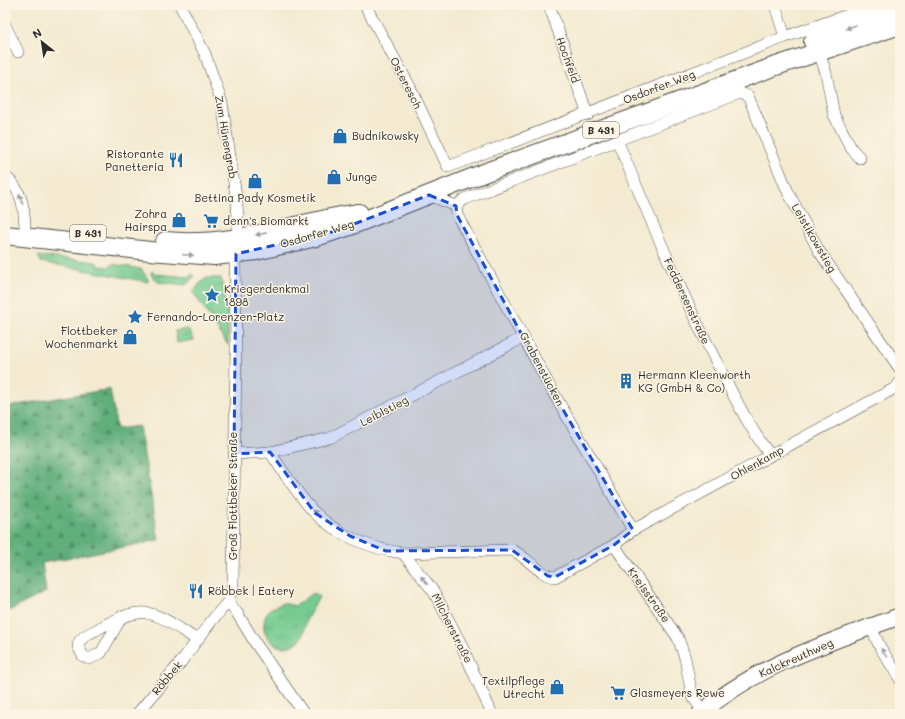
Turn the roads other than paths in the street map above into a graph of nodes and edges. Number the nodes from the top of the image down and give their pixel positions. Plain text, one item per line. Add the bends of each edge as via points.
1 (180, 5) edge
2 (365, 5) edge
3 (549, 5) edge
4 (775, 5) edge
5 (876, 5) edge
6 (899, 6) edge
7 (5, 25) edge
8 (900, 25) edge
9 (785, 38) junction
10 (18, 52) dead end
11 (819, 52) junction
12 (773, 67) junction
13 (588, 115) junction
14 (618, 140) junction
15 (860, 158) dead end
16 (444, 163) joint
17 (5, 176) edge
18 (429, 195) junction
19 (456, 206) junction
20 (5, 226) edge
21 (25, 227) junction
22 (5, 235) edge
23 (237, 246) junction
24 (524, 337) junction
25 (900, 369) edge
26 (900, 382) edge
27 (270, 452) junction
28 (234, 454) junction
29 (770, 455) junction
30 (633, 530) junction
31 (614, 545) junction
32 (403, 553) junction
33 (228, 602) junction
34 (122, 616) dead end
35 (900, 616) edge
36 (871, 627) junction
37 (197, 640) junction
38 (900, 679) edge
39 (701, 713) edge
40 (137, 714) edge
41 (304, 714) edge
42 (492, 714) edge

1 - 23 street, Zum Hünengrab via 204,54 222,103 237,203
2 - 16 street, Osteresch via 410,87
3 - 13 street, Hochfeld
4 - 9 street
5 - 9 street, Osdorfer Weg
6 -> 12 main road, Osdorfer Weg / B 431 via 799,49
7 - 10 street
8 - 11 main road, Osdorfer Weg / B 431
9 - 13 street, Osdorfer Weg
11 - 12 main road, Osdorfer Weg / B 431
11 - 15 street via 834,115 851,148
12 - 18 main road, Osdorfer Weg / B 431
13 - 16 street, Osdorfer Weg via 453,167 448,167
14 - 19 street via 465,199
14 - 25 street, Leistikowstieg via 740,94 748,96 788,192 819,251
14 - 29 street, Feddersenstraße via 701,332 755,435
21 -> 17 street via 23,202 19,191
18 - 19 street
18 - 23 main road, Osdorfer Weg / B 431 via 316,237
19 - 24 street, Grabenstücken via 457,215
20 - 21 main road, B 431
21 - 23 main road, B 431
22 -> 23 main road, B 431 via 214,256
23 - 28 street, Groß Flottbeker Straße
24 - 27 street, Leiblstieg via 330,438
24 - 30 street, Grabenstücken
26 - 29 street, Ohlenkamp via 897,387
27 - 28 street, Leiblstieg
32 -> 27 street via 368,546 333,526 301,497
28 - 33 street, Groß Flottbeker Straße via 233,584
29 - 30 street, Ohlenkamp
30 - 31 street, Ohlenkamp
31 - 32 street via 552,577 512,550
31 - 39 street, Kreisstraße via 678,638 685,658 692,696
42 -> 32 street, Milcherstraße via 460,642 434,592
33 - 37 street, Röbbek
33 - 41 street
34 - 37 street via 142,612 154,613
35 - 36 street, Kalckreuthweg
38 -> 36 street
36 - 39 street, Kalckreuthweg via 779,664 738,687
37 - 40 street, Röbbek

